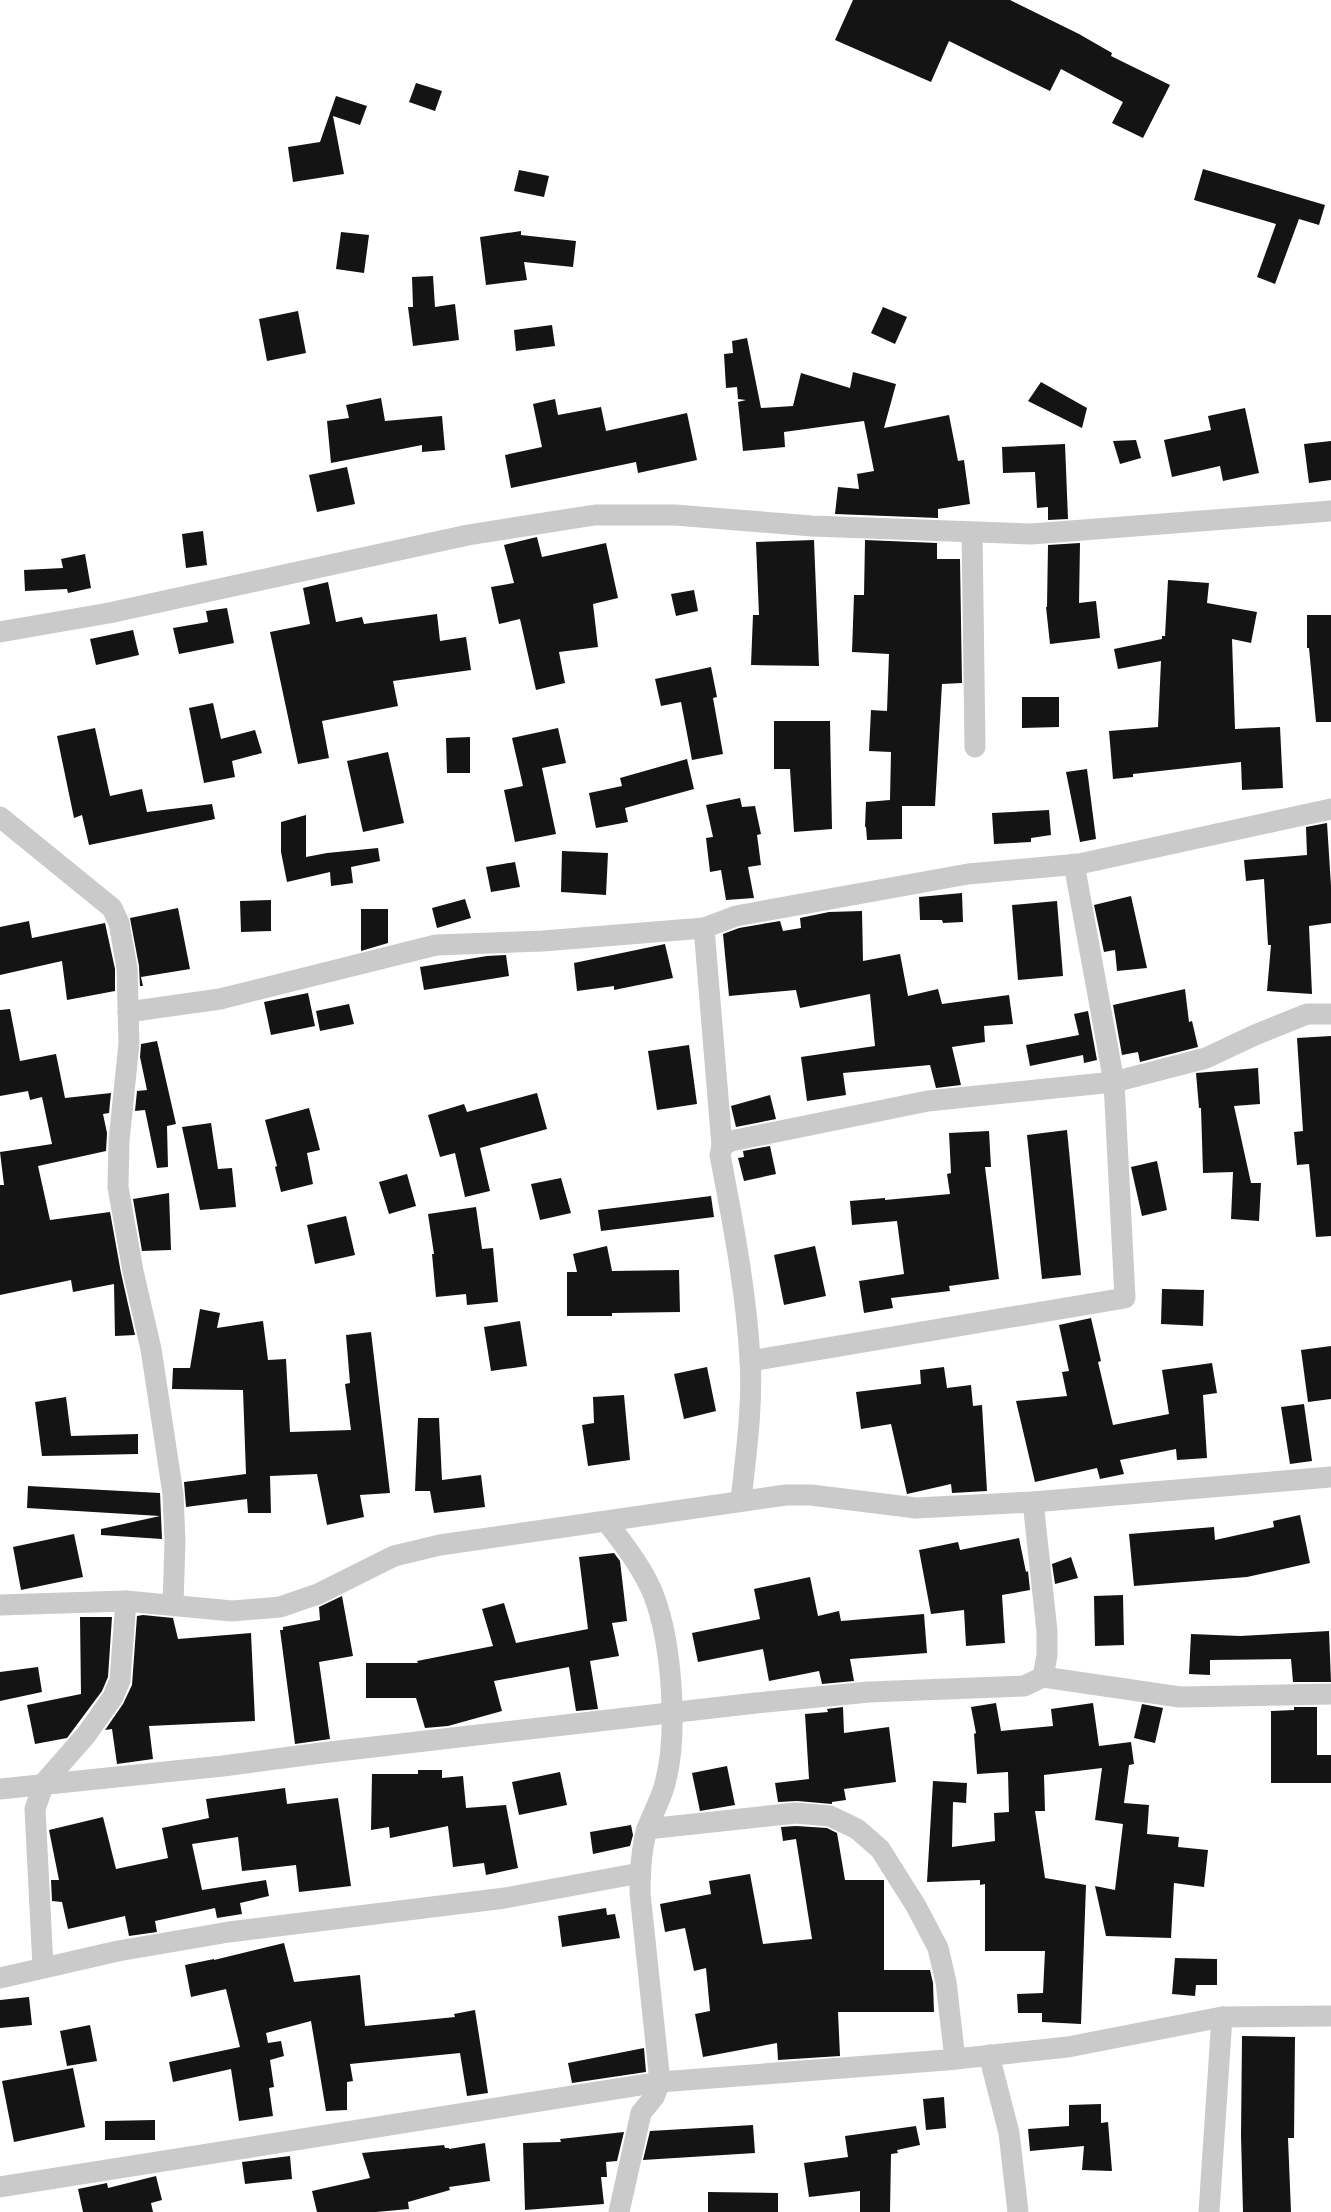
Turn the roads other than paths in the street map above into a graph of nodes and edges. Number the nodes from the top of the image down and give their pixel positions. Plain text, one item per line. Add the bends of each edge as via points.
1 (1331, 511) edge
2 (972, 532) junction
3 (0, 632) edge
4 (975, 747) dead end
5 (1331, 809) edge
6 (0, 817) edge
7 (1074, 864) junction
8 (704, 928) junction
9 (128, 1012) junction
10 (1331, 1014) edge
11 (1114, 1082) junction
12 (722, 1146) junction
13 (750, 1361) junction
14 (1331, 1477) edge
15 (741, 1500) junction
16 (1033, 1502) junction
17 (607, 1522) junction
18 (1, 1601) edge
19 (126, 1601) junction
20 (173, 1605) junction
21 (1042, 1677) junction
22 (1331, 1694) edge
23 (672, 1712) junction
24 (44, 1783) junction
25 (0, 1789) edge
26 (647, 1829) junction
27 (640, 1873) junction
28 (43, 1967) junction
29 (0, 1978) edge
30 (1331, 2016) edge
31 (1222, 2017) junction
32 (989, 2056) junction
33 (955, 2059) junction
34 (660, 2082) junction
35 (0, 2187) edge
36 (619, 2212) edge
37 (1018, 2212) edge
38 (1209, 2212) edge

1 - 2 street via 1031,534
2 - 3 street via 812,526 676,515 595,515 468,535 109,613
2 - 4 street
5 - 7 street
6 - 9 street via 112,908 119,923 127,968
7 - 8 street via 968,874 736,916
7 - 11 street
8 - 9 street via 543,941 436,945 220,999
8 - 12 street
9 - 20 street via 129,1043 119,1141 118,1187 151,1349 173,1494
10 - 11 street via 1307,1014 1206,1058
11 - 12 street via 928,1101 740,1139
11 - 13 street via 1126,1298
12 - 13 street via 720,1156 741,1267
13 - 15 street
14 - 16 street
15 - 16 street via 786,1494 811,1495 916,1508
15 - 17 street
16 - 21 street via 1047,1631 1048,1656
17 - 20 street via 440,1545 394,1556 318,1594 280,1607 232,1611
17 - 23 street via 642,1571 654,1596 665,1640
18 - 19 street
19 - 20 street
19 - 24 street via 120,1680 113,1696 86,1735
21 - 22 street via 1180,1697
21 - 23 street via 1024,1686 869,1692
23 - 24 street via 223,1766
23 - 26 street via 671,1754 664,1787
24 - 25 street
24 - 28 street via 35,1809
26 - 27 street
26 - 33 street via 796,1813 830,1816 857,1829 880,1849 938,1948 946,1982
27 - 28 street via 505,1898 229,1932
27 - 34 street
28 - 29 street
30 - 31 street
31 - 32 street via 1068,2047
31 - 38 street
32 - 33 street
32 - 37 street via 1009,2133
33 - 34 street
34 - 35 street
34 - 36 street via 654,2097 641,2112

